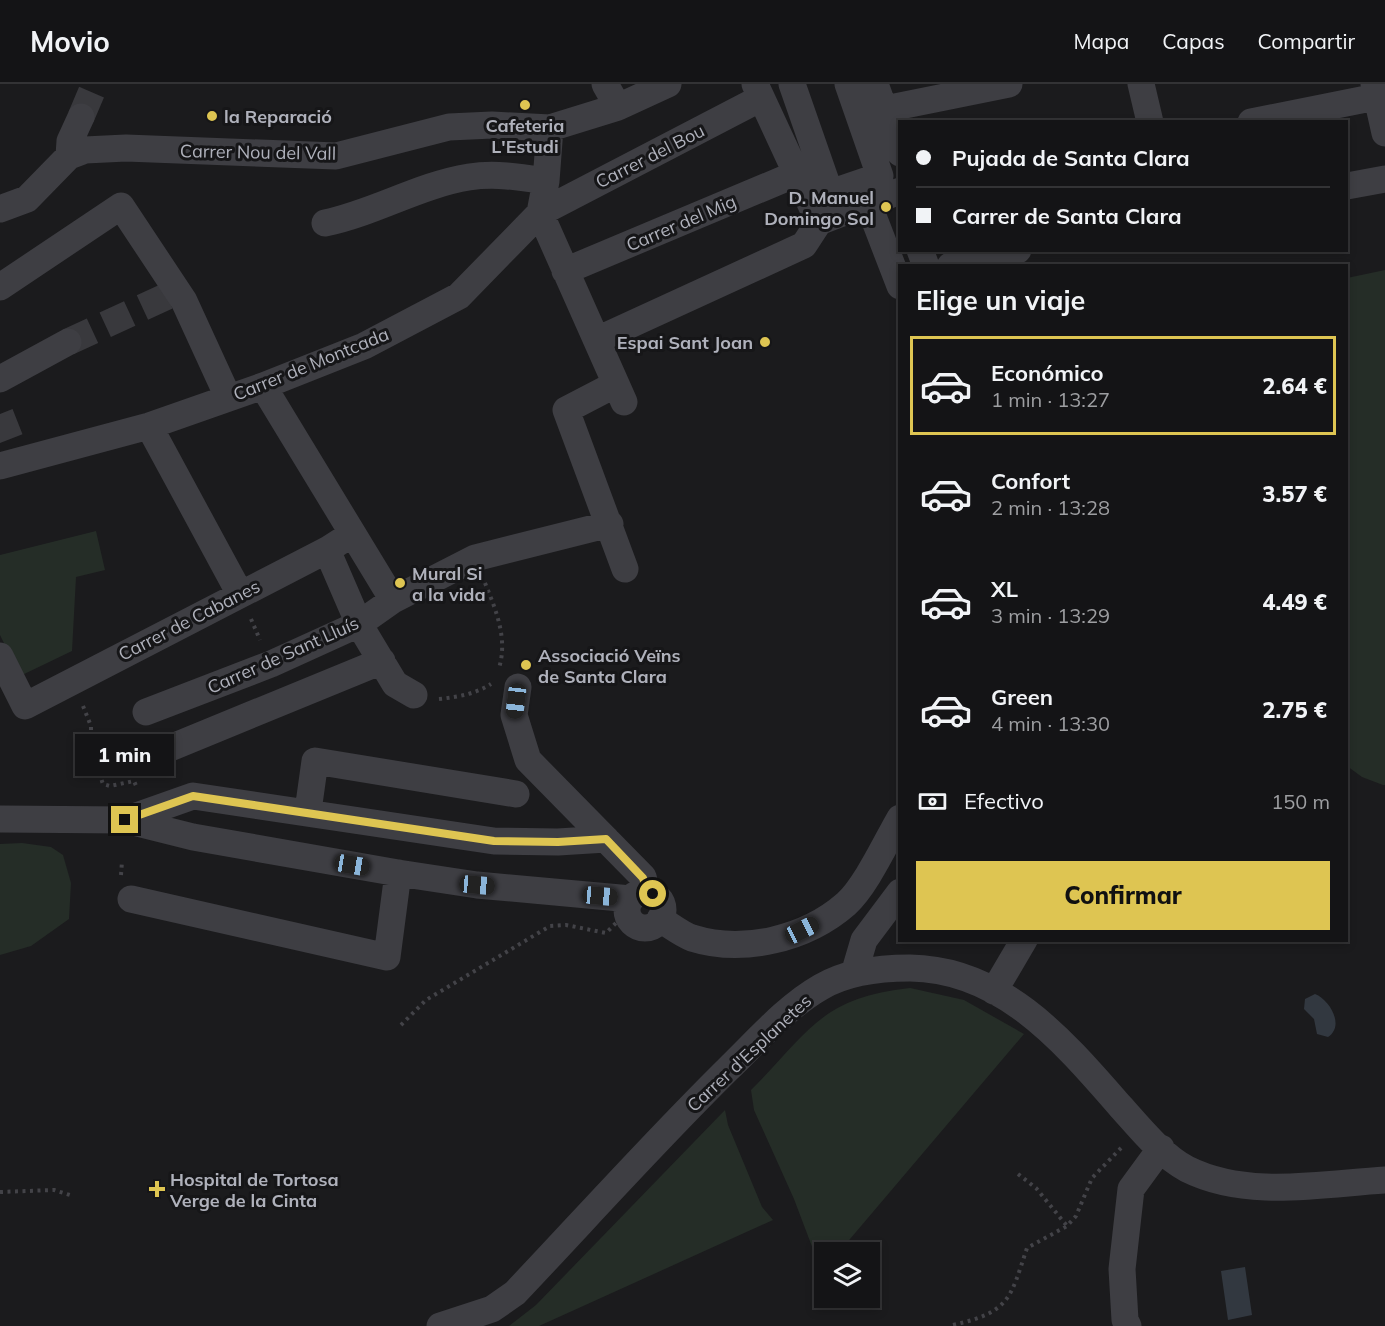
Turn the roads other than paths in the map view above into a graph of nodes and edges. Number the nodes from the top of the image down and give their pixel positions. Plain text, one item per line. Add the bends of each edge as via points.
1 (605, 84) edge
2 (668, 84) edge
3 (792, 84) edge
4 (848, 84) edge
5 (875, 84) edge
6 (1009, 84) edge
7 (1141, 84) edge
8 (758, 91) edge
9 (1375, 91) edge
10 (618, 107) junction
11 (885, 109) junction
12 (81, 117) tunnel mouth
13 (1150, 120) edge
14 (1259, 120) edge
15 (550, 128) junction
16 (1385, 133) edge
17 (898, 147) edge
18 (69, 156) junction
19 (796, 174) junction
20 (1385, 179) edge
21 (546, 181) junction
22 (1348, 186) edge
23 (898, 194) edge
24 (868, 203) junction
25 (0, 209) edge
26 (540, 213) junction
27 (819, 222) junction
28 (324, 223) dead end
29 (1010, 252) edge
30 (958, 264) edge
31 (565, 271) junction
32 (898, 281) edge
33 (0, 287) edge
34 (597, 340) junction
35 (68, 342) tunnel mouth
36 (0, 379) edge
37 (263, 386) junction
38 (228, 397) junction
39 (149, 426) junction
40 (0, 466) edge
41 (610, 524) junction
42 (352, 534) junction
43 (327, 550) junction
44 (625, 568) dead end
45 (240, 594) junction
46 (393, 600) junction
47 (359, 624) junction
48 (0, 656) edge
49 (382, 661) junction
50 (506, 684) road end
51 (414, 695) road end
52 (146, 712) dead end
53 (170, 748) dead end
54 (516, 794) dead end
55 (308, 812) junction
56 (0, 819) edge
57 (125, 820) junction
58 (898, 822) edge
59 (606, 839) junction
60 (398, 873) junction
61 (130, 899) dead end
62 (635, 901) junction
63 (895, 905) edge
64 (1023, 942) edge
65 (854, 974) junction
66 (994, 991) junction
67 (1161, 1148) junction
68 (1385, 1180) edge
69 (450, 1323) edge
70 (1128, 1326) edge

1 - 10 street
2 - 10 street, Carrer Nou del Vall
3 - 4 street via 830,194 880,176
5 - 11 street
6 - 11 street
7 - 13 street
8 - 19 street
8 - 26 street, Carrer del Bou
9 - 14 street
9 - 16 street
10 - 15 street, Carrer Nou del Vall
11 - 17 street
12 - 18 street via 70,141
15 - 18 street, Carrer Nou del Vall via 449,127 336,156 126,148 85,150
15 - 21 street
18 - 25 street via 27,198
19 - 27 street
19 - 31 street, Carrer del Mig
20 - 22 street
21 - 26 street
21 - 28 street via 502,174 468,177
23 - 24 street
24 - 27 street
24 - 32 street
26 - 31 street
26 - 37 street, Carrer de Montcada via 459,296 364,346
27 - 34 street via 804,245
29 - 30 street
31 - 34 street
33 - 38 street via 121,206 184,301
34 - 41 street via 620,393 566,410
35 - 36 street
37 - 38 street, Carrer de Montcada
37 - 42 street
38 - 39 street, Carrer de Montcada
39 - 40 street, Carrer de Montcada
39 - 45 street
41 - 44 street
41 - 46 street, Carrer de Sant Lluís via 475,558
42 - 43 street, Carrer de Cabanes
42 - 46 street
43 - 45 street, Carrer de Cabanes
43 - 47 street
45 - 48 street, Carrer de Cabanes via 25,706
46 - 47 street, Carrer de Sant Lluís
47 - 49 street
47 - 52 street, Carrer de Sant Lluís via 271,664
49 - 51 street via 395,684
49 - 53 street
50 - 59 street via 528,760
54 - 55 street via 315,761
55 - 57 street via 193,796
55 - 59 street via 494,841
56 - 57 street
57 - 60 street via 194,837
58 - 62 street via 847,903 789,937 756,944 722,944 690,937 660,919 644,928 633,923
59 - 62 street via 643,878
60 - 61 street via 387,957
60 - 62 street
63 - 65 street via 864,940
64 - 66 street
65 - 66 street, Carrer d'Esplanetes via 886,968 920,968 963,976
65 - 69 street, Carrer d'Esplanetes via 823,986 792,1007 687,1110 515,1293 492,1309
66 - 67 street, Carrer d'Esplanetes via 1015,1001 1047,1026
67 - 68 street, Carrer d'Esplanetes via 1185,1168 1223,1182 1266,1187
67 - 70 street via 1131,1189 1122,1269

